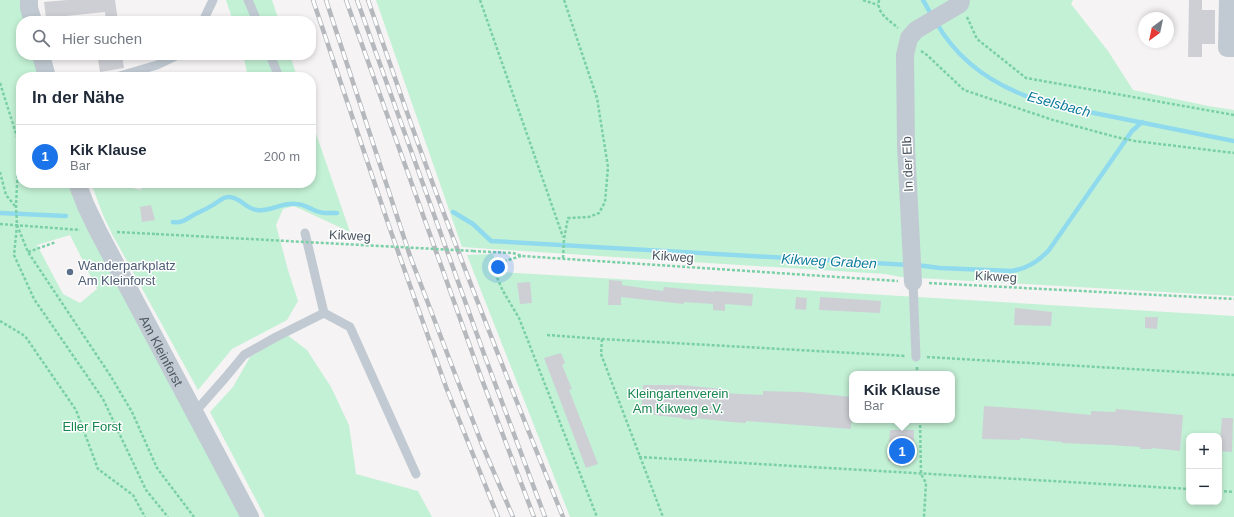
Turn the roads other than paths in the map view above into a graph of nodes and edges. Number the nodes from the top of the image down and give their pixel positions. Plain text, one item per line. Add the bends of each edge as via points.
1 (29, 0) edge
2 (213, 0) edge
3 (248, 0) edge
4 (1228, 0) edge
5 (957, 5) edge
6 (31, 16) edge
7 (205, 16) edge
8 (255, 16) edge
9 (1234, 48) edge
10 (42, 60) edge
11 (168, 60) edge
12 (272, 60) edge
13 (46, 72) edge
14 (133, 72) edge
15 (277, 72) edge
16 (79, 188) edge
17 (305, 233) dead end
18 (912, 272) joint
19 (324, 313) junction
20 (916, 357) road end
21 (195, 412) junction
22 (416, 474) dead end
23 (250, 517) edge

1 - 6 street
2 - 7 lane
3 - 8 lane
4 - 9 street via 1227,48
5 - 18 street, In der Elb via 912,36 904,55
10 - 13 street
11 - 14 lane
12 - 15 lane
16 - 21 street, Am Kleinforst via 86,206 104,231
17 - 19 lane
18 - 20 lane, In der Elb
19 - 21 lane via 244,355
19 - 22 lane via 350,327
21 - 23 street, Am Kleinforst

